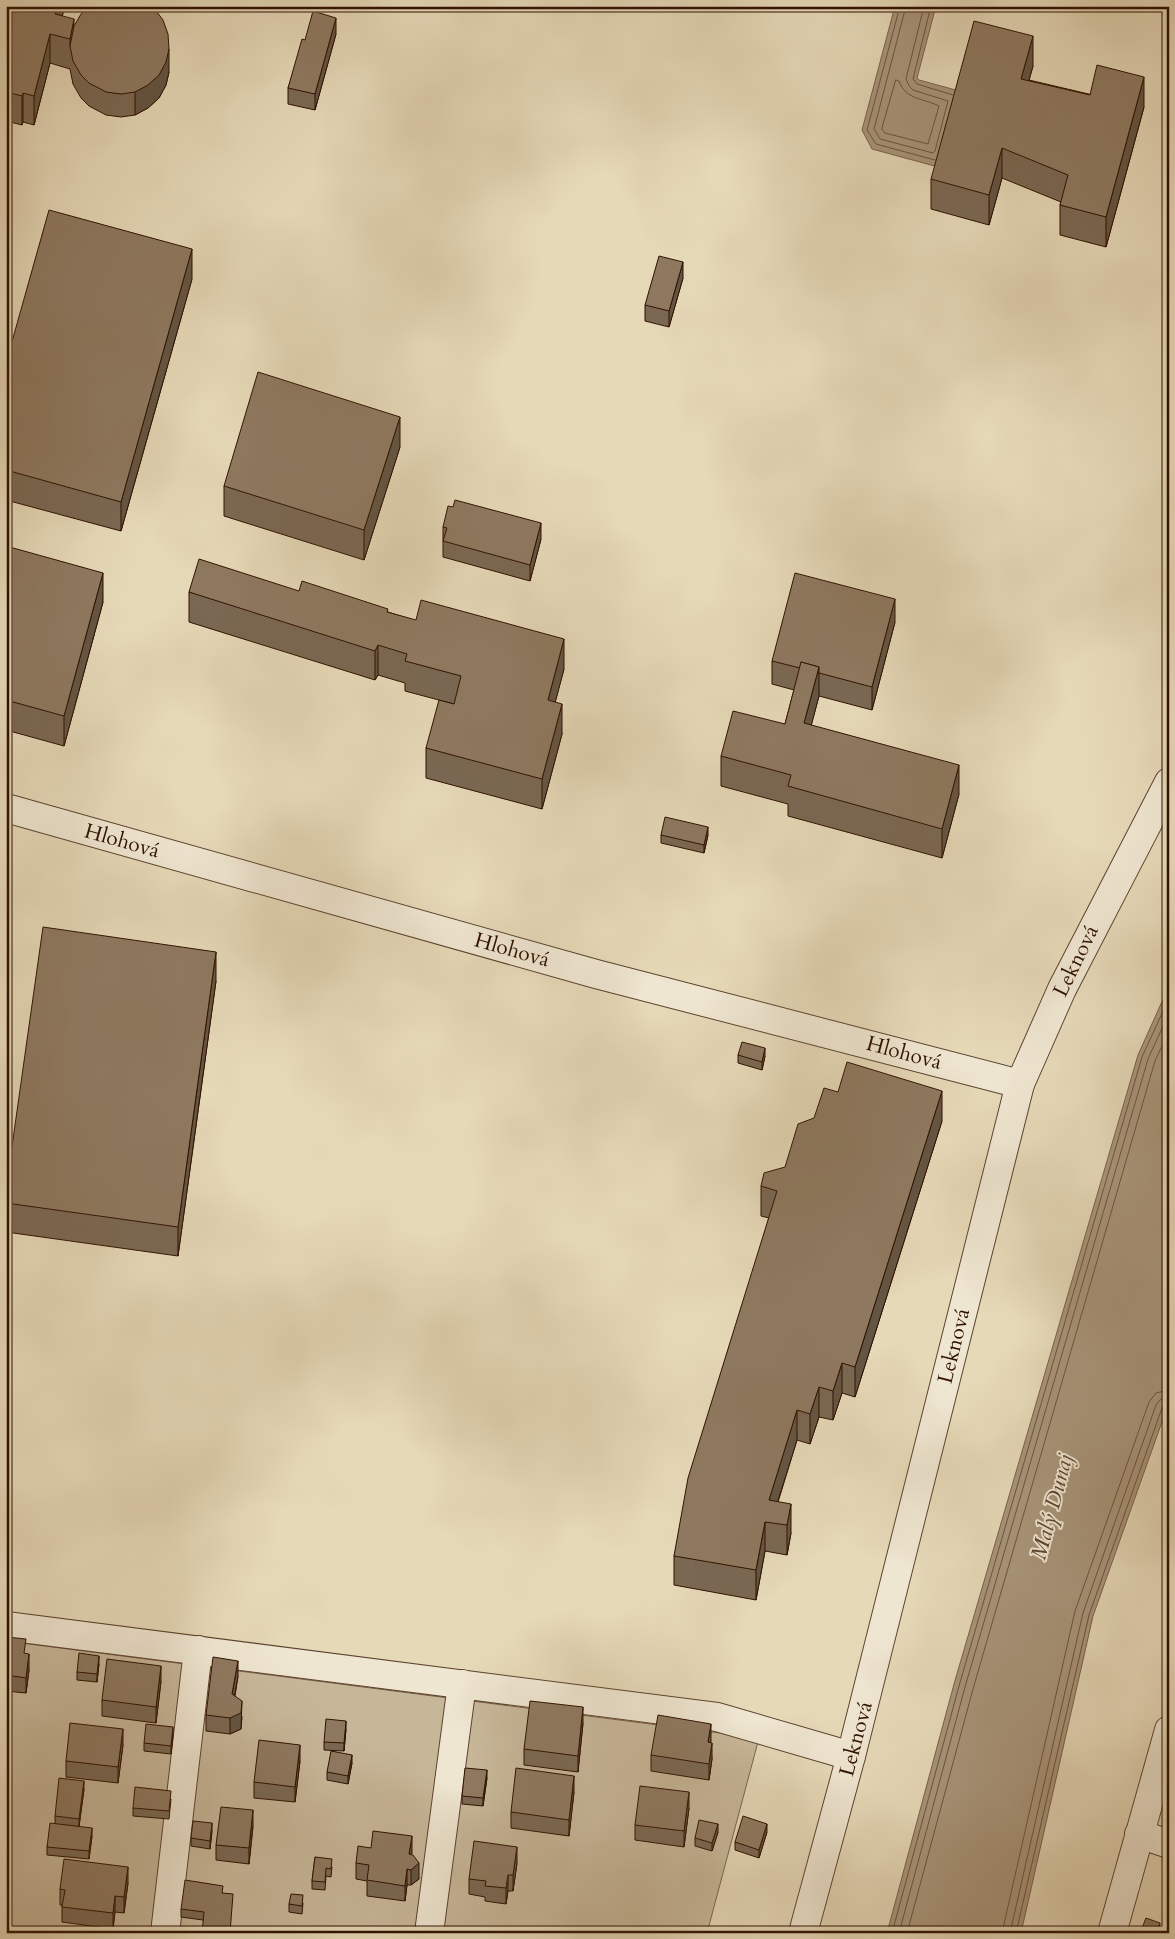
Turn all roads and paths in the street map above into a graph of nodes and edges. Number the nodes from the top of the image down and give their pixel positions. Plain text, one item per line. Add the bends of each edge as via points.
1 (1169, 782) edge
2 (6, 808) edge
3 (1020, 1084) junction
4 (6, 1626) edge
5 (198, 1650) junction
6 (462, 1684) junction
7 (1169, 1730) edge
8 (852, 1756) junction
9 (1139, 1834) junction
10 (1169, 1844) edge
11 (165, 1933) edge
12 (429, 1933) edge
13 (802, 1933) edge
14 (1112, 1933) edge

1 - 3 street, Leknová via 1062,988
2 - 3 street, Hlohová via 596,974
3 - 8 street, Leknová
4 - 5 street
5 - 6 street
5 - 11 street
6 - 8 street via 716,1717
6 - 12 street
7 - 9 street
8 - 13 street, Leknová
9 - 10 street
9 - 14 street

